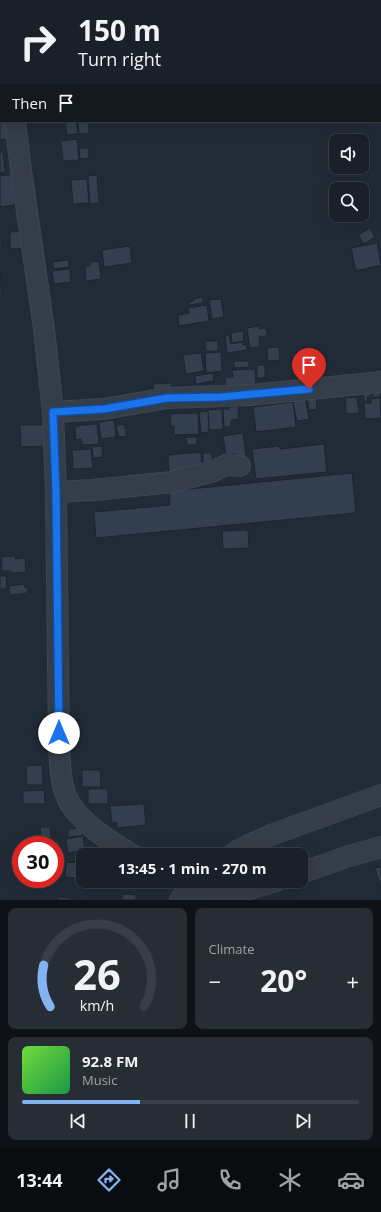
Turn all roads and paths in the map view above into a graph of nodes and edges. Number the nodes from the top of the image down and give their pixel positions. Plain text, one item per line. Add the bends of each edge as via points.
1 (15, 122) edge
2 (381, 382) edge
3 (53, 412) junction
4 (240, 466) dead end
5 (56, 492) junction
6 (381, 795) edge
7 (381, 847) edge
8 (122, 848) edge
9 (243, 848) edge
10 (308, 871) edge
11 (190, 888) edge
12 (253, 888) edge

1 - 3 street
2 - 3 street via 251,395 167,398 104,409
3 - 5 street
4 - 5 street via 226,465 214,471 172,482
5 - 8 street via 59,747 62,783 71,806 82,819
6 - 9 street via 271,835
7 - 10 street
11 - 12 street via 201,892 231,893

